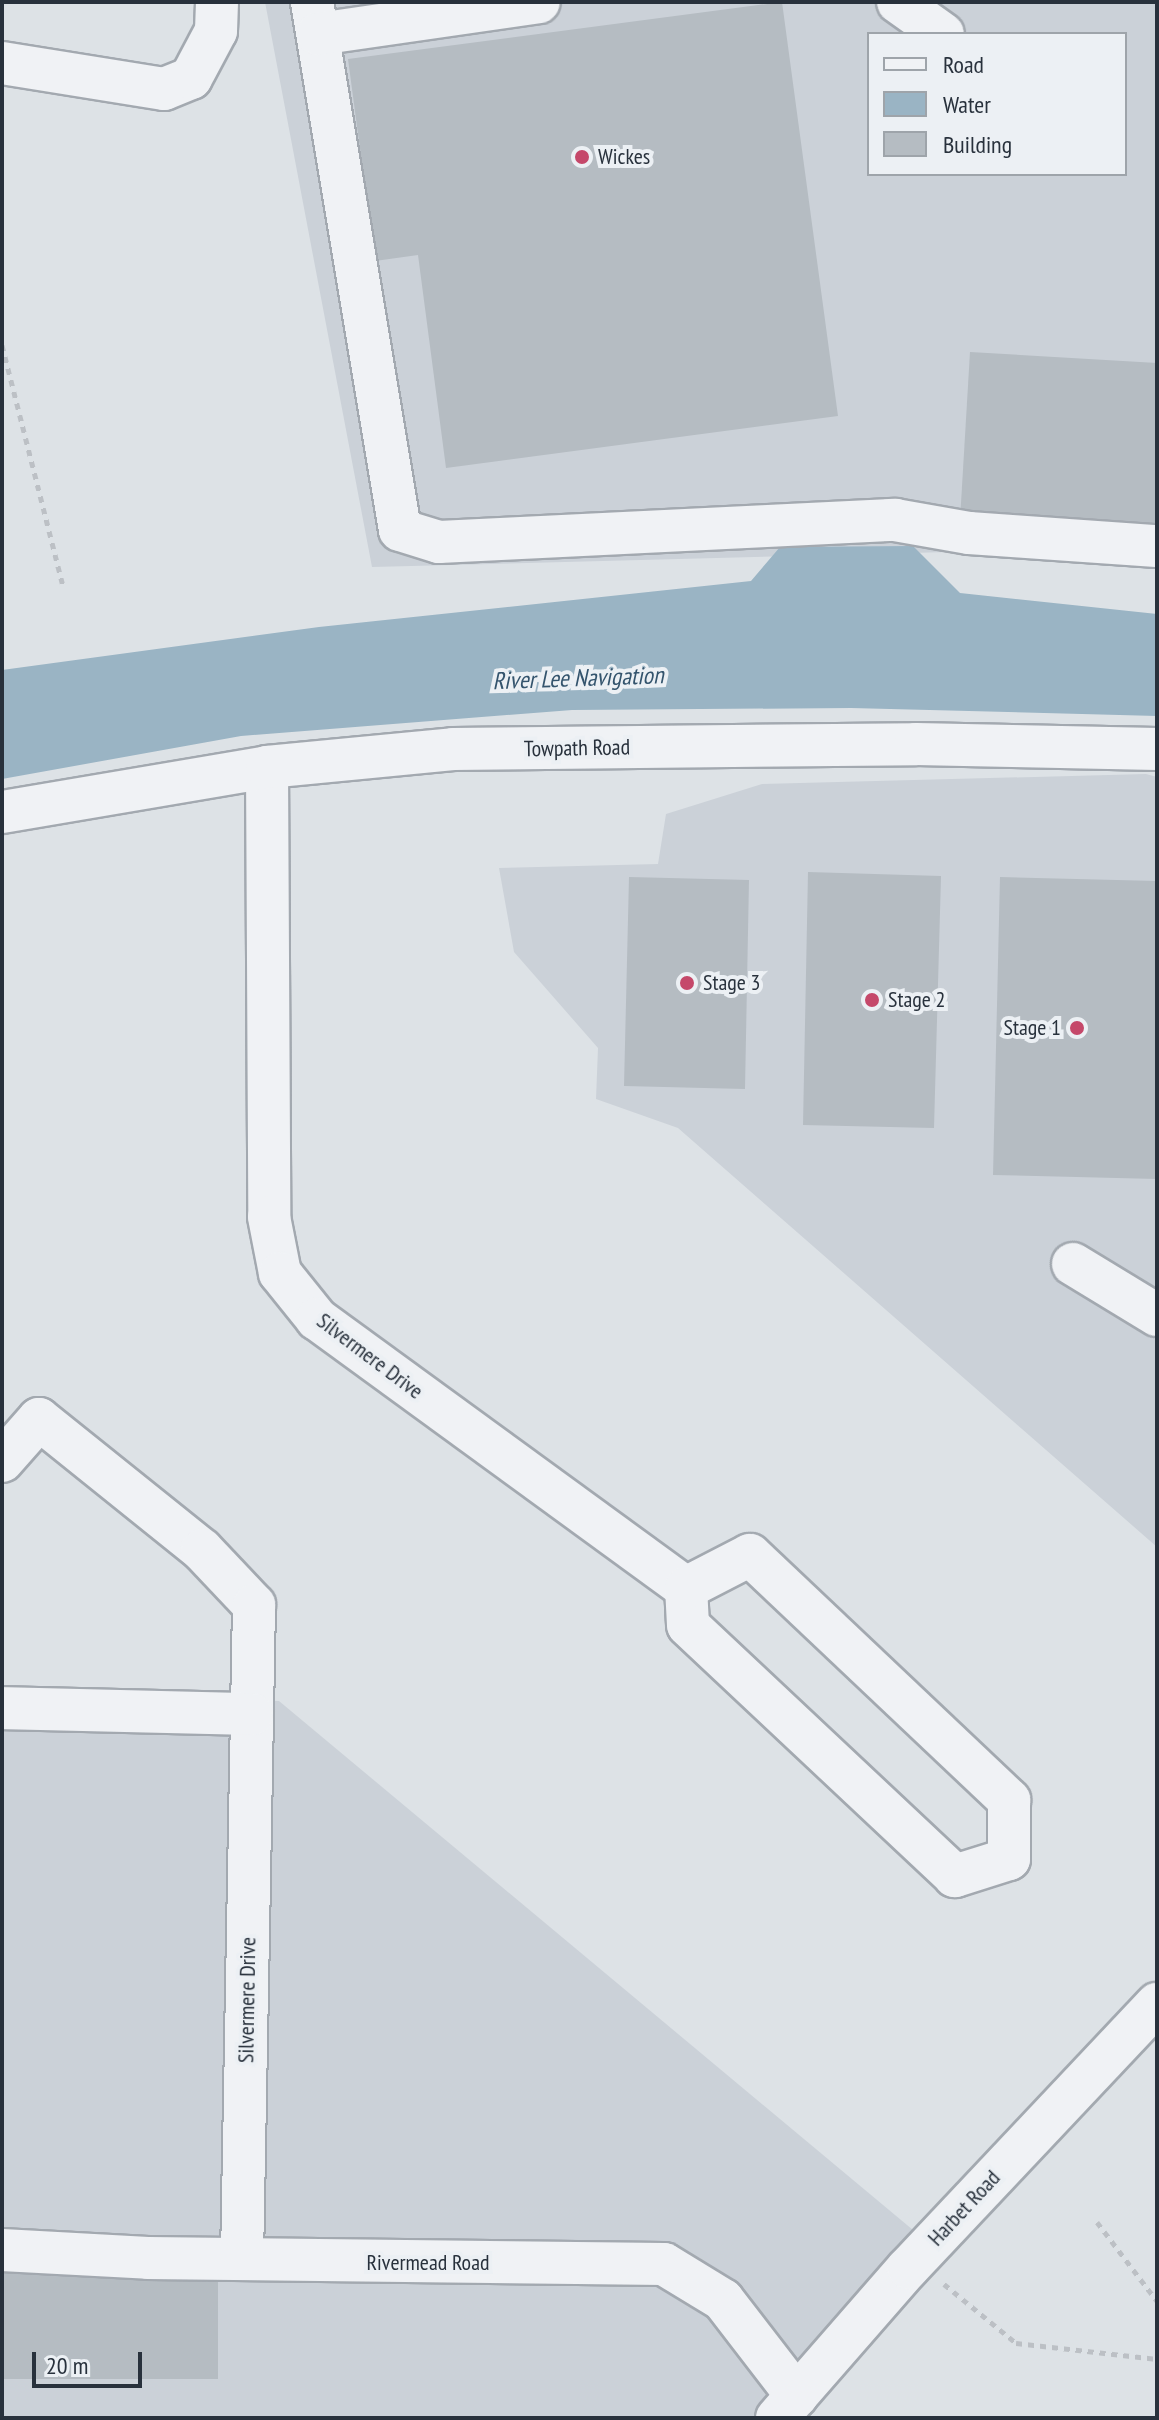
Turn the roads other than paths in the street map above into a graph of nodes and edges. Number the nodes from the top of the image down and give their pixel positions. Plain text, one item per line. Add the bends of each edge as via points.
1 (217, 2) edge
2 (539, 2) edge
3 (898, 2) edge
4 (315, 18) edge
5 (940, 32) edge
6 (2, 63) edge
7 (1157, 546) edge
8 (1157, 749) edge
9 (267, 767) junction
10 (2, 812) edge
11 (1073, 1264) dead end
12 (1157, 1315) edge
13 (2, 1461) edge
14 (686, 1588) junction
15 (2, 1708) edge
16 (252, 1714) junction
17 (1157, 2004) edge
18 (2, 2250) edge
19 (242, 2257) junction
20 (787, 2407) edge

1 - 6 street via 216,31 191,78 164,89
2 - 4 street
3 - 5 street
4 - 7 street via 400,530 439,542 895,520 969,533
8 - 9 street, Towpath Road via 916,744 453,749
9 - 10 street, Towpath Road
9 - 14 street, Silvermere Drive via 269,1217 280,1273 317,1319
11 - 12 street
13 - 16 street, Silvermere Drive via 39,1419 202,1550 254,1605
14 - 14 street via 750,1555 1009,1800 1009,1859 955,1876 688,1625
15 - 16 street
16 - 19 street, Silvermere Drive
17 - 20 street, Harbet Road via 916,2259
18 - 19 street, Rivermead Road
19 - 20 street, Rivermead Road via 664,2264 723,2300

